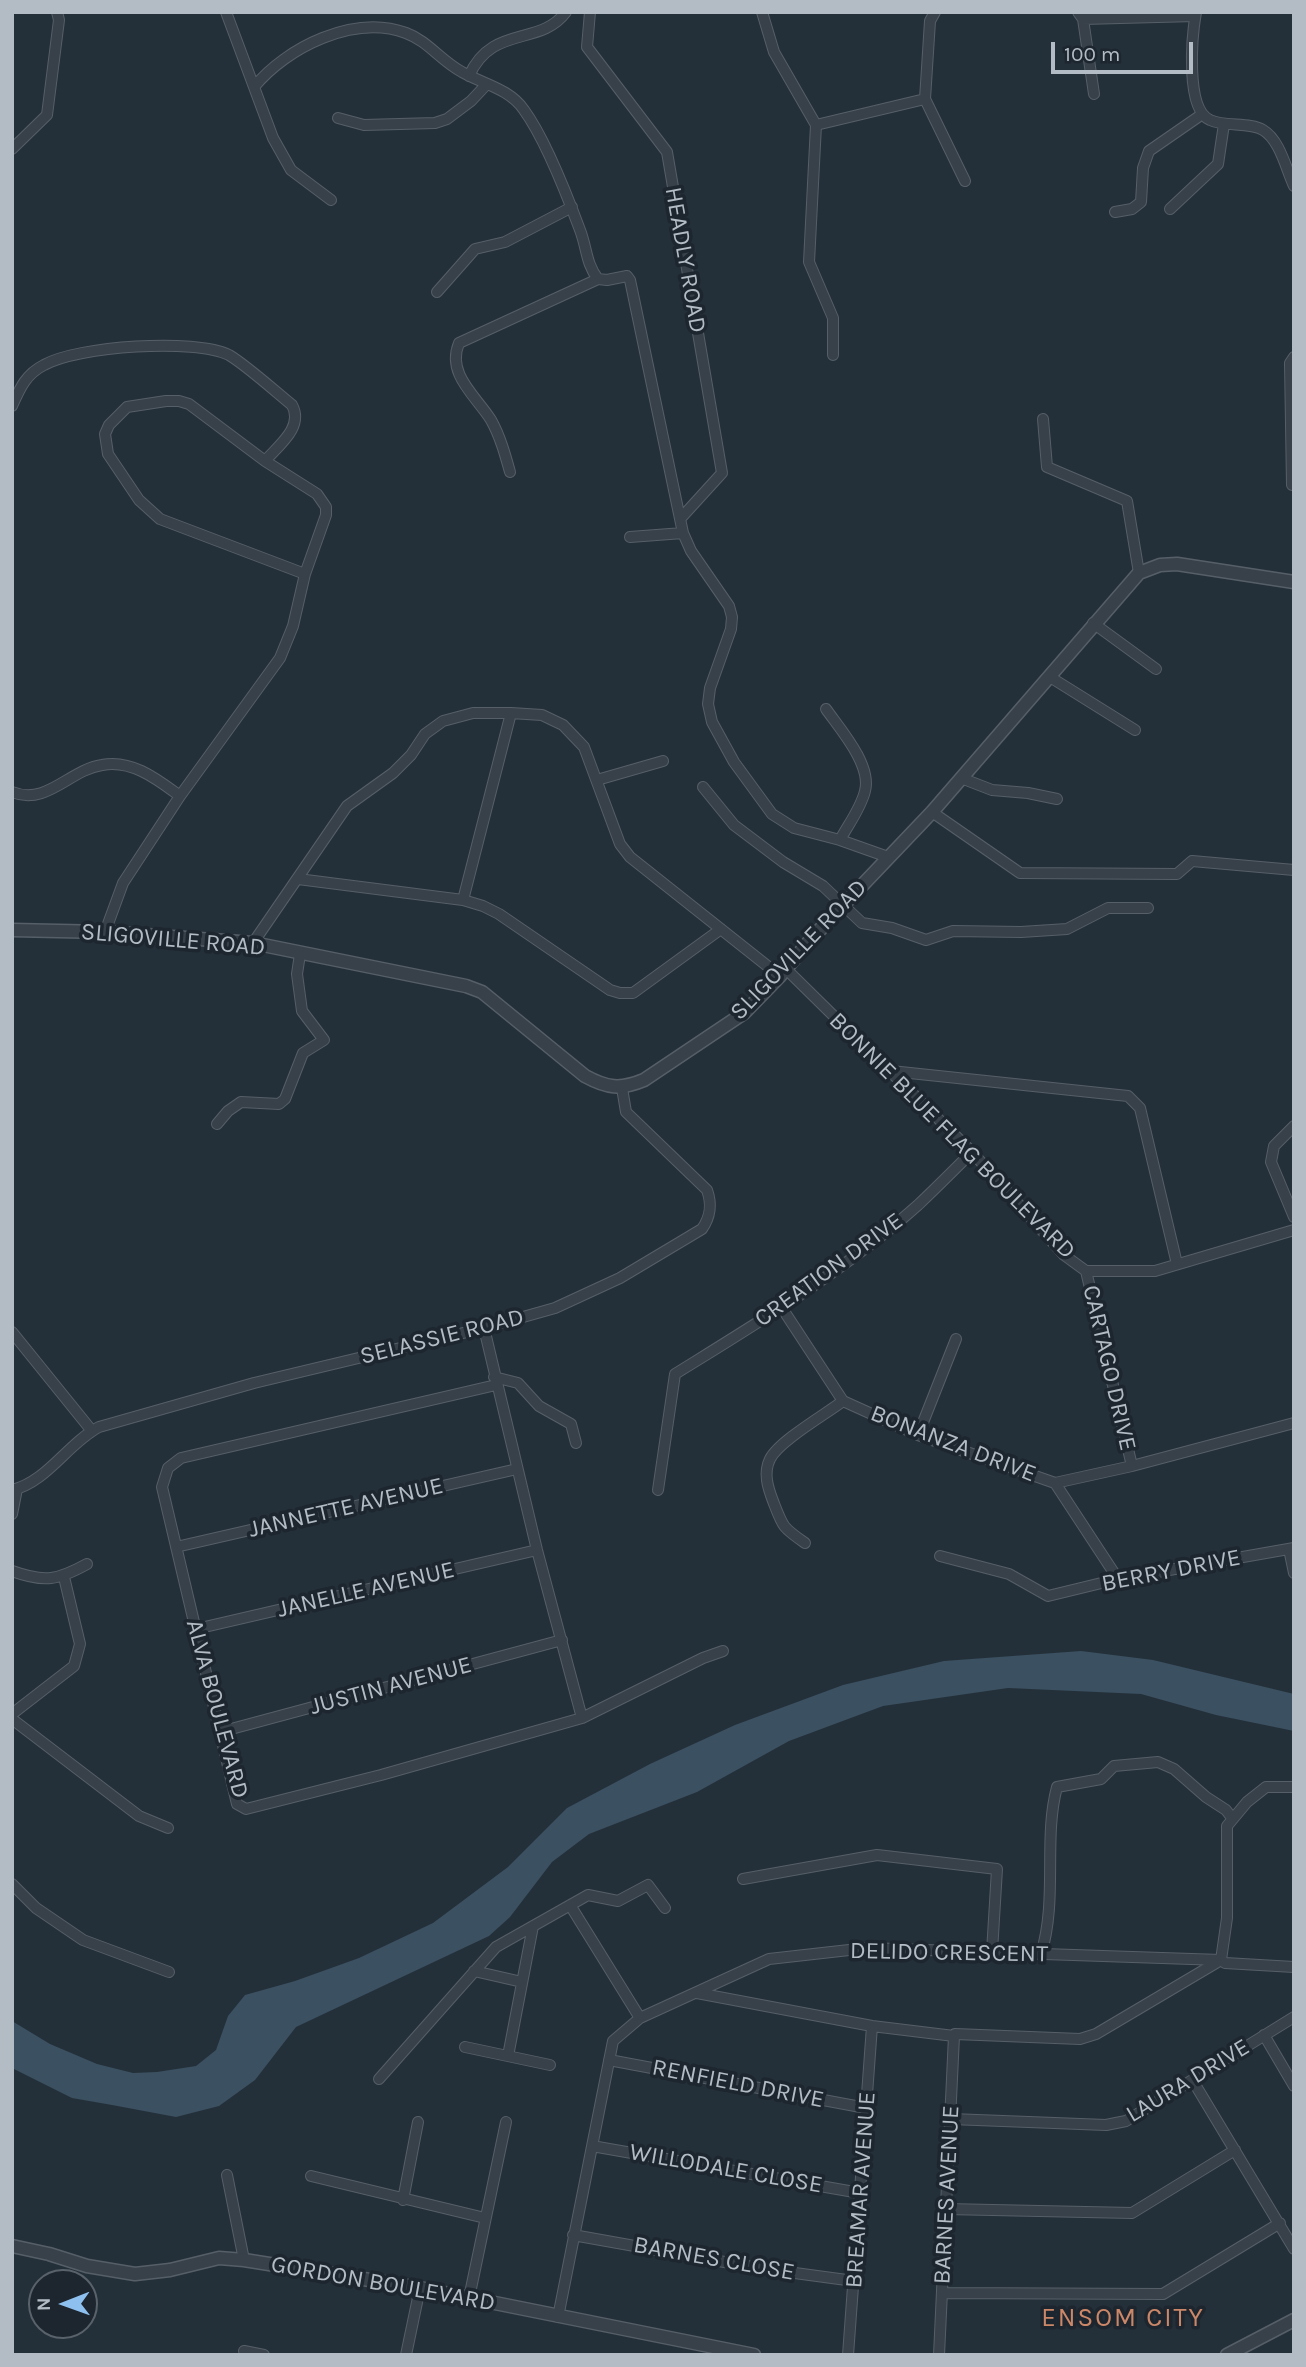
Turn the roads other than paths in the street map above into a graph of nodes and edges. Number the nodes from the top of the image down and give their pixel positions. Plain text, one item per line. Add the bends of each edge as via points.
1 (57, 12) edge
2 (226, 12) edge
3 (566, 12) edge
4 (590, 12) edge
5 (762, 12) edge
6 (935, 12) edge
7 (1196, 14) edge
8 (1081, 15) edge
9 (468, 76) junction
10 (486, 85) junction
11 (254, 87) junction
12 (1094, 94) dead end
13 (925, 99) junction
14 (1201, 115) junction
15 (338, 118) dead end
16 (1224, 124) junction
17 (816, 125) junction
18 (12, 149) edge
19 (965, 181) dead end
20 (1294, 186) edge
21 (331, 200) dead end
22 (572, 206) junction
23 (1170, 209) dead end
24 (1115, 212) dead end
25 (598, 279) junction
26 (437, 292) dead end
27 (832, 355) dead end
28 (1294, 357) edge
29 (12, 406) edge
30 (1043, 419) dead end
31 (265, 461) junction
32 (510, 472) dead end
33 (1292, 485) dead end
34 (681, 518) junction
35 (683, 533) junction
36 (630, 537) dead end
37 (1139, 573) junction
38 (305, 574) junction
39 (1294, 582) edge
40 (1093, 623) junction
41 (1156, 669) dead end
42 (1050, 677) junction
43 (825, 709) dead end
44 (511, 713) junction
45 (1135, 730) dead end
46 (663, 761) dead end
47 (961, 778) junction
48 (597, 780) junction
49 (703, 787) dead end
50 (12, 792) edge
51 (180, 796) junction
52 (1057, 799) dead end
53 (932, 812) junction
54 (840, 840) junction
55 (888, 857) junction
56 (1294, 870) edge
57 (298, 879) junction
58 (463, 900) junction
59 (845, 905) junction
60 (1148, 908) dead end
61 (721, 929) junction
62 (12, 930) edge
63 (105, 932) junction
64 (253, 943) junction
65 (300, 954) junction
66 (783, 973) junction
67 (890, 1071) junction
68 (622, 1088) junction
69 (217, 1124) dead end
70 (1294, 1126) edge
71 (972, 1152) junction
72 (1294, 1217) edge
73 (1294, 1230) edge
74 (1177, 1264) junction
75 (1086, 1271) junction
76 (782, 1308) junction
77 (484, 1328) junction
78 (12, 1332) edge
79 (956, 1339) dead end
80 (495, 1381) junction
81 (843, 1401) junction
82 (1294, 1423) edge
83 (92, 1431) junction
84 (918, 1435) junction
85 (576, 1443) dead end
86 (1132, 1466) junction
87 (517, 1469) junction
88 (1055, 1483) junction
89 (15, 1489) edge
90 (658, 1490) dead end
91 (12, 1514) edge
92 (805, 1544) dead end
93 (176, 1547) junction
94 (1291, 1548) edge
95 (537, 1550) junction
96 (940, 1556) dead end
97 (87, 1564) dead end
98 (12, 1571) edge
99 (1294, 1573) edge
100 (64, 1577) junction
101 (1118, 1579) junction
102 (196, 1629) junction
103 (562, 1640) junction
104 (723, 1651) dead end
105 (12, 1717) edge
106 (582, 1718) junction
107 (220, 1732) junction
108 (1294, 1787) edge
109 (1232, 1818) junction
110 (168, 1828) dead end
111 (743, 1879) dead end
112 (12, 1884) edge
113 (570, 1905) junction
114 (665, 1908) dead end
115 (533, 1926) junction
116 (992, 1952) junction
117 (1041, 1954) junction
118 (1221, 1960) junction
119 (1294, 1967) edge
120 (474, 1971) junction
121 (169, 1972) dead end
122 (522, 1982) junction
123 (696, 1993) junction
124 (1294, 2017) edge
125 (640, 2018) junction
126 (872, 2026) junction
127 (1264, 2035) junction
128 (954, 2036) junction
129 (465, 2047) dead end
130 (508, 2056) junction
131 (610, 2060) junction
132 (550, 2065) dead end
133 (379, 2079) dead end
134 (1193, 2081) junction
135 (1294, 2086) edge
136 (866, 2108) junction
137 (951, 2119) junction
138 (418, 2122) dead end
139 (506, 2122) dead end
140 (592, 2146) junction
141 (1235, 2150) junction
142 (227, 2175) dead end
143 (310, 2176) dead end
144 (860, 2193) junction
145 (403, 2200) junction
146 (946, 2209) junction
147 (485, 2218) junction
148 (1280, 2223) junction
149 (573, 2235) junction
150 (12, 2246) edge
151 (1294, 2249) edge
152 (243, 2260) junction
153 (854, 2281) junction
154 (420, 2288) junction
155 (942, 2293) junction
156 (469, 2298) junction
157 (558, 2317) junction
158 (1294, 2320) edge
159 (244, 2351) dead end
160 (264, 2355) edge
161 (407, 2355) edge
162 (751, 2355) edge
163 (848, 2355) edge
164 (939, 2355) edge
165 (1227, 2355) edge

1 - 18 street via 47,115
2 - 11 street
3 - 9 street via 542,30 503,40 483,54
4 - 34 street, HEADLY ROAD via 587,47 667,152 722,473
5 - 17 street via 774,52
6 - 13 street via 930,21
7 - 8 street via 1168,19
7 - 14 street via 1192,60
8 - 12 street
9 - 10 street
9 - 11 street via 404,32 359,29 332,33 306,46 267,71
10 - 15 street via 471,101 435,123 364,125
10 - 22 street via 500,89 524,109
11 - 21 street via 291,170
13 - 17 street
13 - 19 street
14 - 16 street
14 - 24 street via 1149,150 1141,202
16 - 20 street via 1262,129 1275,143
16 - 23 street via 1219,164
17 - 27 street via 808,262 833,318
22 - 25 street via 588,263
22 - 26 street via 505,242 475,249
25 - 32 street via 459,344 454,355 461,379 490,419
25 - 34 street via 627,276 630,280
28 - 33 street via 1290,363
29 - 31 street via 24,379 63,356 121,347 206,347 229,356 292,405 297,414 292,430
30 - 37 street via 1047,467 1127,501
31 - 38 street via 317,494 326,507
31 - 38 street via 179,401 127,407 109,425 106,435 108,454 150,513
34 - 35 street
35 - 36 street
35 - 54 street via 732,617 710,688 712,722 772,814 794,828
37 - 39 street via 1177,564
37 - 40 street, SLIGOVILLE ROAD
38 - 51 street via 280,658
40 - 41 street
40 - 42 street, SLIGOVILLE ROAD
42 - 45 street
42 - 47 street, SLIGOVILLE ROAD
43 - 54 street via 855,751 866,781 865,792
44 - 48 street, BONNIE BLUE FLAG BOULEVARD via 542,715 563,725 584,747
44 - 57 street, BONNIE BLUE FLAG BOULEVARD via 473,713 443,721 425,734 393,773 347,806
44 - 58 street
46 - 48 street
47 - 52 street via 992,790
47 - 53 street, SLIGOVILLE ROAD
48 - 61 street, BONNIE BLUE FLAG BOULEVARD via 620,844 630,857
49 - 59 street via 734,825
50 - 51 street via 30,797 48,792 80,771 104,764 153,776
51 - 63 street via 122,883
53 - 55 street, SLIGOVILLE ROAD
53 - 56 street via 1020,873 1177,874 1192,861
54 - 55 street
55 - 59 street, SLIGOVILLE ROAD
57 - 58 street
57 - 64 street, BONNIE BLUE FLAG BOULEVARD
58 - 61 street via 499,914 620,993 633,993
59 - 60 street via 862,923 926,940 953,931 1067,929 1108,908
59 - 66 street, SLIGOVILLE ROAD
61 - 66 street, BONNIE BLUE FLAG BOULEVARD
62 - 63 street, SLIGOVILLE ROAD
63 - 64 street, SLIGOVILLE ROAD
64 - 65 street, SLIGOVILLE ROAD
65 - 68 street, SLIGOVILLE ROAD via 475,988 585,1076 603,1086
65 - 69 street via 297,974 302,1011 324,1040 303,1053 279,1104 241,1102
66 - 67 street, BONNIE BLUE FLAG BOULEVARD
66 - 68 street, SLIGOVILLE ROAD via 744,1013 714,1035 644,1080
67 - 71 street, BONNIE BLUE FLAG BOULEVARD
67 - 74 street via 1134,1100 1140,1108
68 - 77 street, SELASSIE ROAD via 626,1112 706,1190 710,1208 706,1223 588,1295
70 - 72 street via 1274,1146 1271,1162
71 - 75 street, BONNIE BLUE FLAG BOULEVARD via 1065,1255
71 - 76 street, CREATION DRIVE via 917,1206
73 - 74 street, BONNIE BLUE FLAG BOULEVARD
74 - 75 street, BONNIE BLUE FLAG BOULEVARD via 1155,1271
75 - 86 street, CARTAGO DRIVE
76 - 81 street, BONANZA DRIVE
76 - 90 street, CREATION DRIVE via 675,1374
77 - 80 street
77 - 83 street, SELASSIE ROAD via 254,1383
78 - 83 street
79 - 84 street
80 - 85 street via 518,1383 539,1406 571,1424
80 - 87 street
80 - 93 street, ALVA BOULEVARD via 181,1458 168,1468 162,1487
81 - 84 street, BONANZA DRIVE
81 - 92 street via 780,1446 766,1471 784,1528
82 - 86 street, BONANZA DRIVE
83 - 89 street, SELASSIE ROAD via 45,1472
84 - 88 street, BONANZA DRIVE
86 - 88 street, BONANZA DRIVE
87 - 93 street, JANNETTE AVENUE
87 - 95 street
88 - 101 street
89 - 91 street
93 - 102 street, ALVA BOULEVARD
94 - 99 street
94 - 101 street, BERRY DRIVE
95 - 102 street, JANELLE AVENUE
95 - 103 street
96 - 101 street, BERRY DRIVE via 1009,1574 1048,1596
97 - 100 street
98 - 100 street
100 - 105 street via 80,1644 74,1666
102 - 107 street, ALVA BOULEVARD
103 - 106 street
103 - 107 street, JUSTIN AVENUE
104 - 106 street, ALVA BOULEVARD
105 - 110 street via 139,1816
106 - 107 street, ALVA BOULEVARD via 246,1809 237,1804
108 - 109 street via 1266,1787
109 - 117 street via 1174,1769 1158,1762 1114,1766 1101,1779 1059,1785 1053,1812 1047,1934
109 - 118 street via 1227,1826 1227,1918
111 - 116 street via 877,1855 997,1870
112 - 121 street via 36,1908 83,1940
113 - 114 street via 592,1895 618,1901 645,1885
113 - 115 street
113 - 125 street
115 - 120 street via 496,1947
115 - 122 street
116 - 117 street, DELIDO CRESCENT
116 - 123 street, DELIDO CRESCENT via 867,1948 769,1959
117 - 118 street, DELIDO CRESCENT
118 - 119 street, DELIDO CRESCENT via 1225,1964
118 - 128 street via 1080,2039
120 - 122 street
120 - 133 street
122 - 130 street
123 - 125 street, DELIDO CRESCENT
123 - 126 street
124 - 127 street, LAURA DRIVE
125 - 131 street, DELIDO CRESCENT via 613,2041
126 - 128 street
126 - 136 street, BREAMAR AVENUE
127 - 134 street, LAURA DRIVE
127 - 135 street
128 - 137 street, BARNES AVENUE
129 - 130 street
130 - 132 street
131 - 136 street, RENFIELD DRIVE
131 - 140 street, DELIDO CRESCENT
134 - 137 street, LAURA DRIVE via 1126,2121 1106,2125
134 - 141 street
136 - 144 street, BREAMAR AVENUE
137 - 146 street, BARNES AVENUE
138 - 145 street
139 - 147 street
140 - 144 street, WILLODALE CLOSE
140 - 149 street, DELIDO CRESCENT
141 - 146 street via 1132,2213
141 - 148 street
142 - 152 street
143 - 145 street
144 - 153 street, BREAMAR AVENUE
145 - 147 street
146 - 155 street, BARNES AVENUE
147 - 156 street
148 - 151 street
148 - 155 street via 1163,2294
149 - 153 street, BARNES CLOSE
149 - 157 street, DELIDO CRESCENT
150 - 152 street, GORDON BOULEVARD via 135,2274 219,2258
152 - 154 street, GORDON BOULEVARD
153 - 163 street, BREAMAR AVENUE
154 - 156 street, GORDON BOULEVARD
154 - 161 street
155 - 164 street, BARNES AVENUE
156 - 157 street, GORDON BOULEVARD
157 - 162 street, GORDON BOULEVARD
158 - 165 street
159 - 160 street

